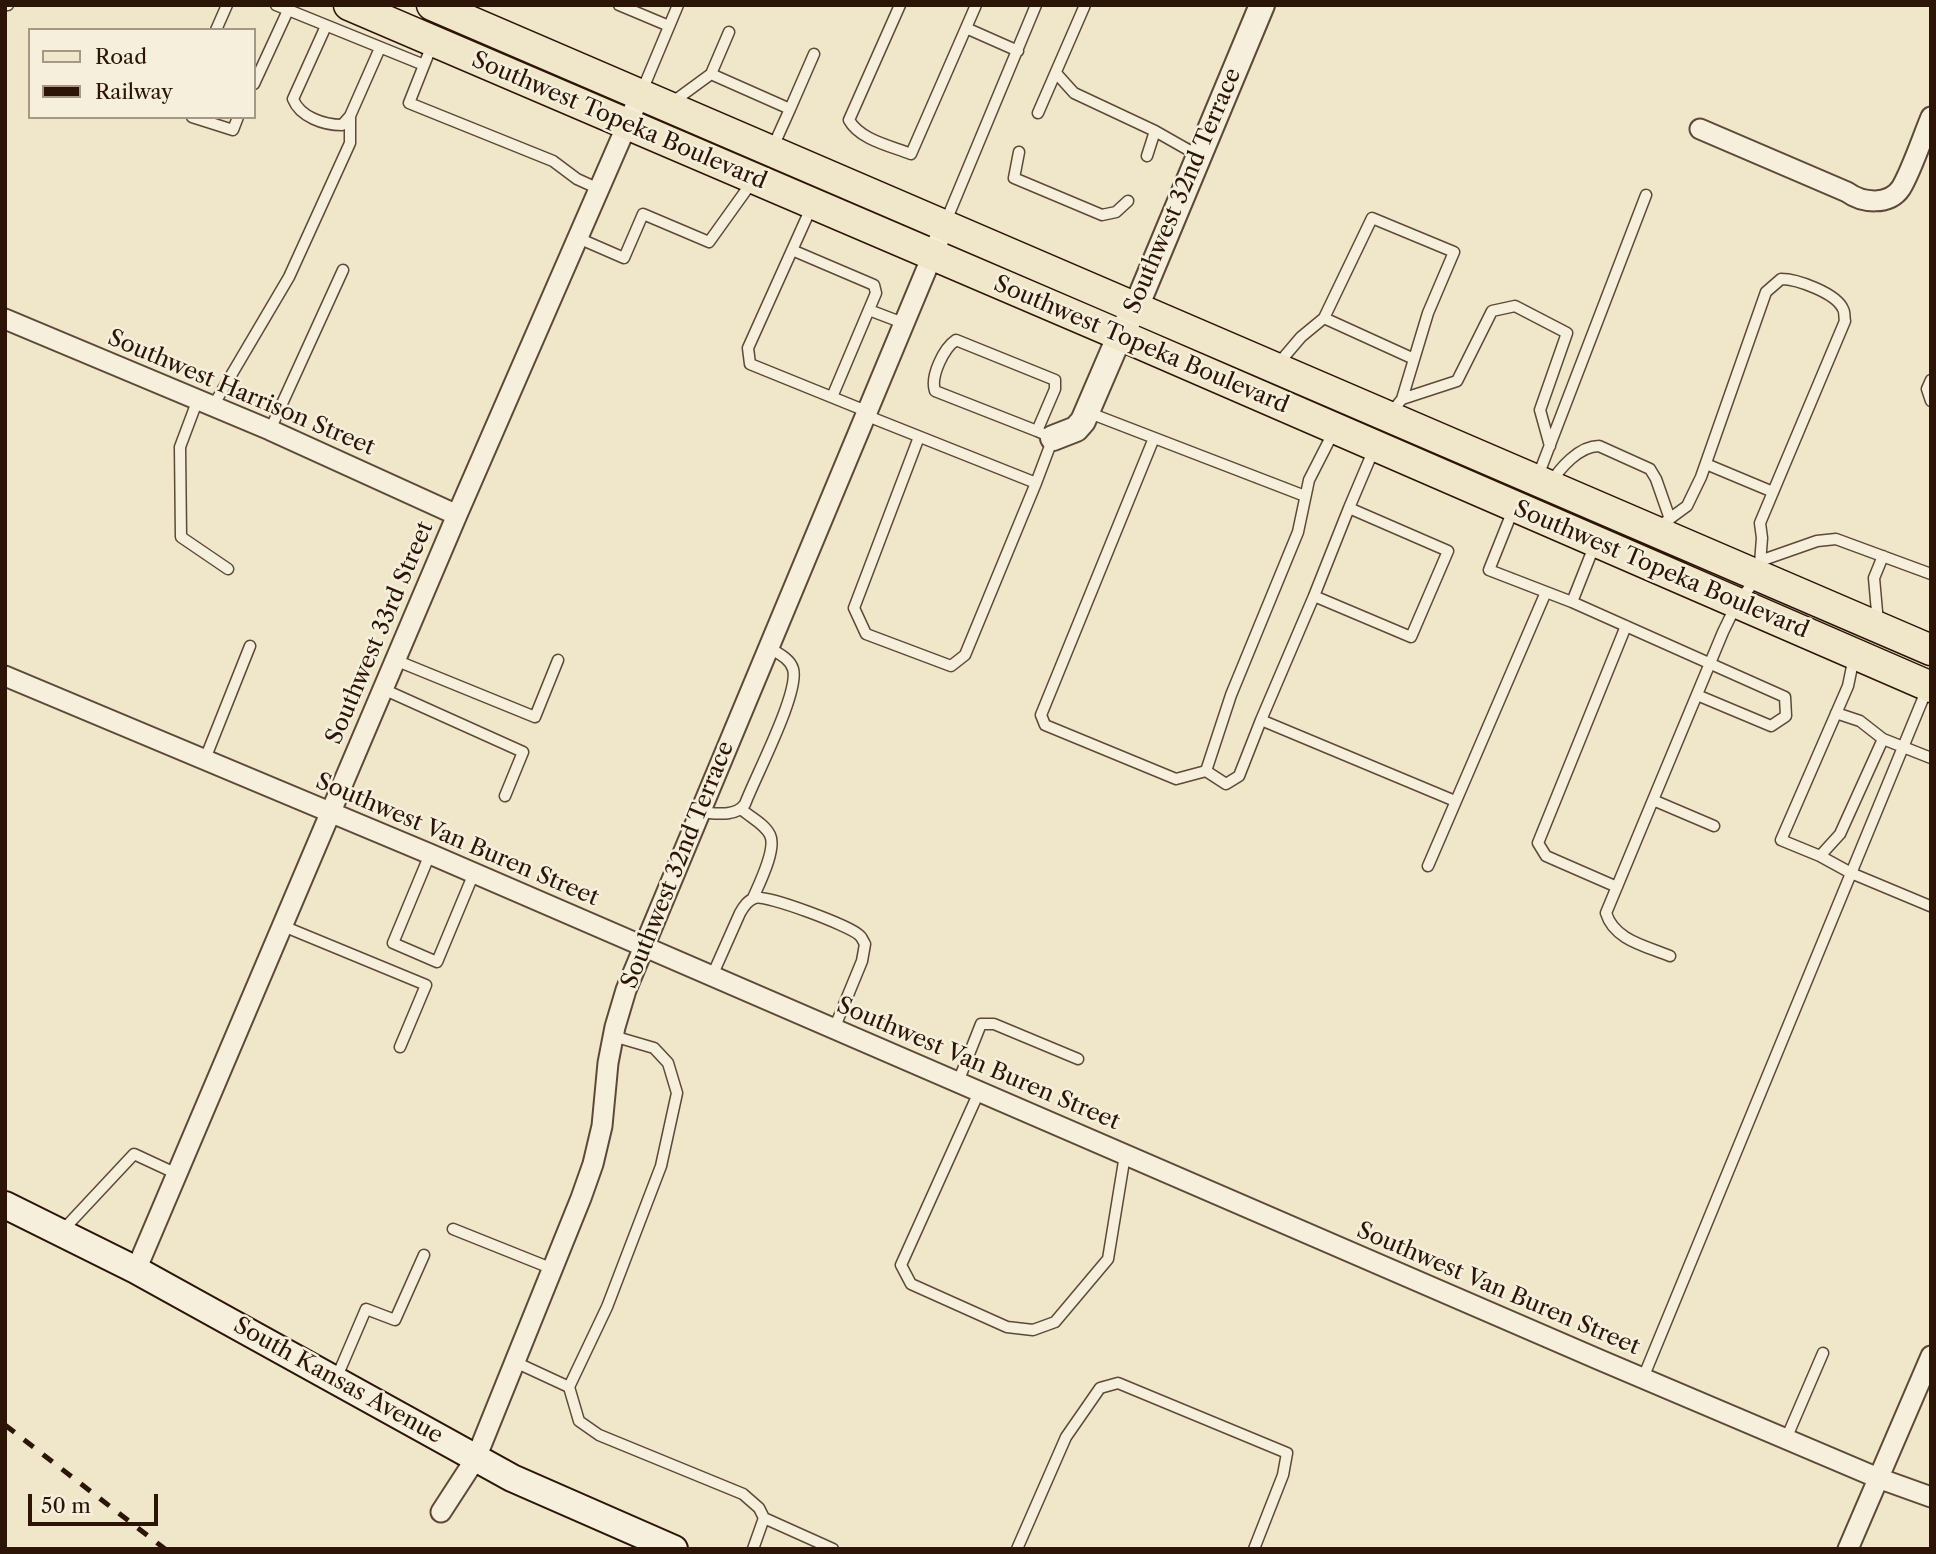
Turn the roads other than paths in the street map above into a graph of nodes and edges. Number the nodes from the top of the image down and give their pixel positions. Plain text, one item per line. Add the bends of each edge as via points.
1 (227, 5) edge
2 (276, 5) edge
3 (349, 5) edge
4 (432, 5) edge
5 (619, 5) edge
6 (678, 5) edge
7 (900, 5) edge
8 (976, 5) edge
9 (1036, 5) edge
10 (1085, 5) edge
11 (1262, 5) edge
12 (290, 8) edge
13 (326, 26) junction
14 (669, 26) junction
15 (217, 28) edge
16 (966, 28) junction
17 (729, 32) dead end
18 (380, 48) junction
19 (1018, 51) junction
20 (429, 54) junction
21 (814, 54) dead end
22 (711, 74) junction
23 (1056, 74) junction
24 (256, 80) edge
25 (653, 100) junction
26 (790, 109) junction
27 (1038, 113) dead end
28 (350, 116) junction
29 (1931, 117) edge
30 (198, 119) edge
31 (237, 119) edge
32 (627, 124) junction
33 (1700, 129) dead end
34 (1155, 131) junction
35 (771, 151) junction
36 (1019, 152) dead end
37 (1147, 156) dead end
38 (1199, 156) junction
39 (754, 179) junction
40 (599, 188) junction
41 (1646, 195) dead end
42 (1128, 201) dead end
43 (813, 204) junction
44 (944, 225) junction
45 (578, 238) junction
46 (792, 250) junction
47 (932, 256) junction
48 (343, 270) dead end
49 (1136, 307) junction
50 (869, 310) junction
51 (1324, 318) junction
52 (5, 319) edge
53 (903, 323) junction
54 (1120, 335) junction
55 (1414, 359) junction
56 (1275, 368) junction
57 (1931, 380) edge
58 (832, 397) junction
59 (1931, 401) edge
60 (205, 403) junction
61 (1395, 408) junction
62 (1087, 412) junction
63 (865, 413) junction
64 (1336, 428) junction
65 (270, 430) junction
66 (1045, 434) junction
67 (919, 437) junction
68 (1154, 438) junction
69 (1375, 445) junction
70 (1550, 446) junction
71 (1706, 464) junction
72 (1543, 482) junction
73 (1036, 483) junction
74 (1773, 492) junction
75 (1305, 496) junction
76 (1349, 508) junction
77 (1518, 508) junction
78 (457, 515) junction
79 (1662, 524) junction
80 (1596, 542) junction
81 (1883, 556) junction
82 (1759, 568) junction
83 (228, 569) dead end
84 (1931, 574) edge
85 (1546, 592) junction
86 (1314, 596) junction
87 (1572, 602) junction
88 (1737, 603) junction
89 (1626, 626) junction
90 (1878, 628) junction
91 (250, 646) dead end
92 (768, 647) junction
93 (1931, 650) edge
94 (1855, 654) junction
95 (396, 660) junction
96 (558, 660) dead end
97 (1710, 664) junction
98 (5, 676) edge
99 (1930, 686) edge
100 (383, 689) junction
101 (1697, 695) junction
102 (1836, 713) junction
103 (1261, 720) junction
104 (1883, 739) junction
105 (1903, 747) junction
106 (1931, 758) edge
107 (205, 759) junction
108 (1206, 771) junction
109 (505, 796) dead end
110 (1653, 800) junction
111 (1455, 801) junction
112 (741, 809) junction
113 (331, 812) junction
114 (699, 812) junction
115 (1714, 826) dead end
116 (430, 854) junction
117 (1820, 856) junction
118 (1428, 866) dead end
119 (474, 873) junction
120 (1851, 873) junction
121 (1617, 887) junction
122 (753, 898) junction
123 (1930, 906) edge
124 (282, 926) junction
125 (643, 946) junction
126 (1670, 956) dead end
127 (712, 976) junction
128 (834, 1029) junction
129 (613, 1036) junction
130 (400, 1047) dead end
131 (1078, 1059) dead end
132 (958, 1082) junction
133 (979, 1092) junction
134 (1125, 1155) junction
135 (177, 1174) junction
136 (5, 1205) edge
137 (453, 1229) dead end
138 (62, 1231) junction
139 (424, 1255) dead end
140 (553, 1269) junction
141 (136, 1270) junction
142 (1823, 1353) dead end
143 (1931, 1356) edge
144 (515, 1362) junction
145 (1643, 1378) junction
146 (336, 1380) junction
147 (569, 1387) junction
148 (1786, 1439) junction
149 (476, 1458) junction
150 (1878, 1478) junction
151 (1931, 1497) edge
152 (441, 1512) dead end
153 (764, 1518) junction
154 (674, 1549) edge
155 (753, 1549) edge
156 (833, 1549) edge
157 (1017, 1549) edge
158 (1254, 1549) edge
159 (1848, 1549) edge

1 - 15 lane
2 - 12 lane
3 - 20 main road, Southwest Topeka Boulevard
4 - 25 main road, Southwest Topeka Boulevard
5 - 14 lane
6 - 14 lane
7 - 16 lane via 849,120 865,136 911,154
8 - 16 lane
9 - 19 lane
10 - 23 lane
11 - 38 street, Southwest 32nd Terrace
12 - 13 lane
12 - 24 lane
13 - 18 lane
13 - 28 lane via 293,99 304,114 331,125 342,125
14 - 25 lane
16 - 19 lane
17 - 22 lane
18 - 20 lane
18 - 28 lane
19 - 44 lane
20 - 32 main road, Southwest Topeka Boulevard
20 - 40 lane via 408,103 553,161
21 - 26 lane
22 - 25 lane
22 - 26 lane
23 - 27 lane
23 - 34 lane via 1074,93
25 - 32 street, Southwest 33rd Street
25 - 35 main road, Southwest Topeka Boulevard
26 - 35 lane
28 - 60 lane via 350,144 289,277
29 - 33 street via 1901,188 1882,200 1860,199
30 - 31 lane via 233,130
32 - 39 main road, Southwest Topeka Boulevard
32 - 40 street, Southwest 33rd Street
34 - 37 lane
34 - 38 lane
35 - 44 main road, Southwest Topeka Boulevard
36 - 42 lane via 1014,177 1102,215 1116,212
38 - 49 street, Southwest 32nd Terrace
39 - 43 main road, Southwest Topeka Boulevard
39 - 45 lane via 709,242 643,214 624,258
40 - 45 street, Southwest 33rd Street
41 - 70 lane
43 - 46 lane
43 - 47 main road, Southwest Topeka Boulevard
44 - 47 street, Southwest 32nd Terrace
44 - 49 main road, Southwest Topeka Boulevard
45 - 78 street, Southwest 33rd Street
46 - 50 lane via 874,285 876,293
46 - 58 lane via 748,348 750,364
47 - 53 street, Southwest 32nd Terrace
47 - 54 main road, Southwest Topeka Boulevard
48 - 65 lane
49 - 54 street, Southwest 32nd Terrace
49 - 56 main road, Southwest Topeka Boulevard
50 - 53 lane
50 - 58 lane
51 - 55 lane
51 - 55 lane via 1372,218 1454,252
51 - 56 lane
52 - 60 street, Southwest Harrison Street
53 - 63 street, Southwest 32nd Terrace
54 - 62 street, Southwest 32nd Terrace
54 - 64 main road, Southwest Topeka Boulevard
55 - 61 lane
56 - 61 main road, Southwest Topeka Boulevard
57 - 59 lane via 1927,389
58 - 63 lane
60 - 65 street, Southwest Harrison Street
60 - 83 lane via 180,447 181,537
61 - 69 main road
61 - 70 lane via 1457,381 1492,312 1515,306 1567,333 1540,410
61 - 72 main road, Southwest Topeka Boulevard
62 - 66 street, Southwest 32nd Terrace via 1076,429
62 - 68 lane
63 - 67 lane
63 - 92 street, Southwest 32nd Terrace
64 - 69 main road, Southwest Topeka Boulevard
64 - 75 lane
65 - 78 street, Southwest Harrison Street
66 - 66 lane via 1055,380 956,340 948,345 932,383 934,391
66 - 73 lane
67 - 73 lane
67 - 73 lane via 854,608 866,634 951,666 965,655
68 - 75 lane
68 - 108 lane via 1041,715 1045,725 1176,779
69 - 76 lane
69 - 77 main road, Southwest Topeka Boulevard
70 - 72 lane
71 - 74 lane
71 - 74 lane via 1766,292 1781,279 1791,279 1830,295 1843,308 1845,320
71 - 79 lane via 1687,506
72 - 77 main road
72 - 79 main road, Southwest Topeka Boulevard
72 - 79 lane via 1591,446 1599,446 1650,469 1656,479
74 - 82 lane via 1760,523
75 - 108 lane via 1298,532 1231,695
76 - 86 lane
76 - 86 lane via 1448,551 1411,636
77 - 80 main road, Southwest Topeka Boulevard
77 - 85 lane via 1489,570
78 - 95 street, Southwest 33rd Street
79 - 82 main road, Southwest Topeka Boulevard
80 - 87 lane
80 - 88 main road, Southwest Topeka Boulevard
81 - 82 lane via 1836,539 1817,541
81 - 84 lane
81 - 90 lane via 1874,578
82 - 88 lane
82 - 90 main road, Southwest Topeka Boulevard
85 - 87 lane
85 - 111 lane
86 - 103 lane
87 - 89 lane
88 - 94 main road, Southwest Topeka Boulevard
88 - 97 lane
89 - 97 lane
89 - 121 lane via 1538,843 1546,856
90 - 93 main road, Southwest Topeka Boulevard
91 - 107 lane
92 - 112 lane via 785,657 793,668 793,680
92 - 114 street, Southwest 32nd Terrace
94 - 99 main road, Southwest Topeka Boulevard
94 - 102 lane
95 - 96 lane via 535,718
95 - 100 street, Southwest 33rd Street
97 - 101 lane
97 - 101 lane via 1785,697 1786,716 1771,726
98 - 107 street, Southwest Van Buren Street
99 - 105 lane
100 - 109 lane via 523,752
100 - 113 street, Southwest 33rd Street
101 - 110 lane
102 - 104 lane via 1860,721
102 - 117 lane via 1781,840
103 - 108 lane via 1239,776 1226,784
103 - 111 lane
104 - 105 lane
104 - 117 lane via 1840,834
105 - 106 lane
105 - 120 lane
107 - 113 street, Southwest Van Buren Street
110 - 115 lane
110 - 121 lane
111 - 118 lane
112 - 114 lane
112 - 122 lane via 772,837
113 - 116 street, Southwest Van Buren Street
113 - 124 street, Southwest 33rd Street
114 - 125 street, Southwest 32nd Terrace
116 - 119 street, Southwest Van Buren Street
116 - 119 lane via 393,943 437,962
117 - 120 lane
119 - 125 street, Southwest Van Buren Street
120 - 123 lane
120 - 145 lane
121 - 126 lane via 1606,914 1610,926 1620,935
122 - 127 lane via 740,913
122 - 128 lane via 773,900 859,934 865,944 862,961
124 - 130 lane via 426,985
124 - 135 street, Southwest 33rd Street
125 - 127 street, Southwest Van Buren Street
125 - 129 street, Southwest 32nd Terrace
127 - 128 street, Southwest Van Buren Street
128 - 132 street, Southwest Van Buren Street
129 - 140 street, Southwest 32nd Terrace via 593,1164
129 - 147 lane via 654,1048 668,1063 677,1093 661,1166 607,1307
131 - 132 lane via 995,1024 981,1024
132 - 133 street, Southwest Van Buren Street
133 - 134 street, Southwest Van Buren Street
133 - 134 lane via 901,1265 911,1284 1007,1327 1033,1330 1055,1322 1108,1259
134 - 145 street, Southwest Van Buren Street
135 - 138 lane via 134,1154
135 - 141 street, Southwest 33rd Street
136 - 138 main road, South Kansas Avenue
137 - 140 lane
138 - 141 main road, South Kansas Avenue
139 - 146 lane via 395,1320 366,1309
140 - 144 street, Southwest 32nd Terrace
141 - 146 main road, South Kansas Avenue
142 - 148 lane
143 - 150 street
144 - 147 lane
144 - 149 street, Southwest 32nd Terrace
145 - 148 street, Southwest Van Buren Street
146 - 149 main road, South Kansas Avenue
147 - 153 lane via 579,1421 599,1435 743,1494
148 - 150 street, Southwest Van Buren Street
149 - 152 street, Southwest 32nd Terrace
149 - 154 main road, South Kansas Avenue
150 - 151 street, Southwest Van Buren Street
150 - 159 street
153 - 155 lane
153 - 156 lane
157 - 158 lane via 1066,1437 1100,1388 1118,1383 1287,1453

